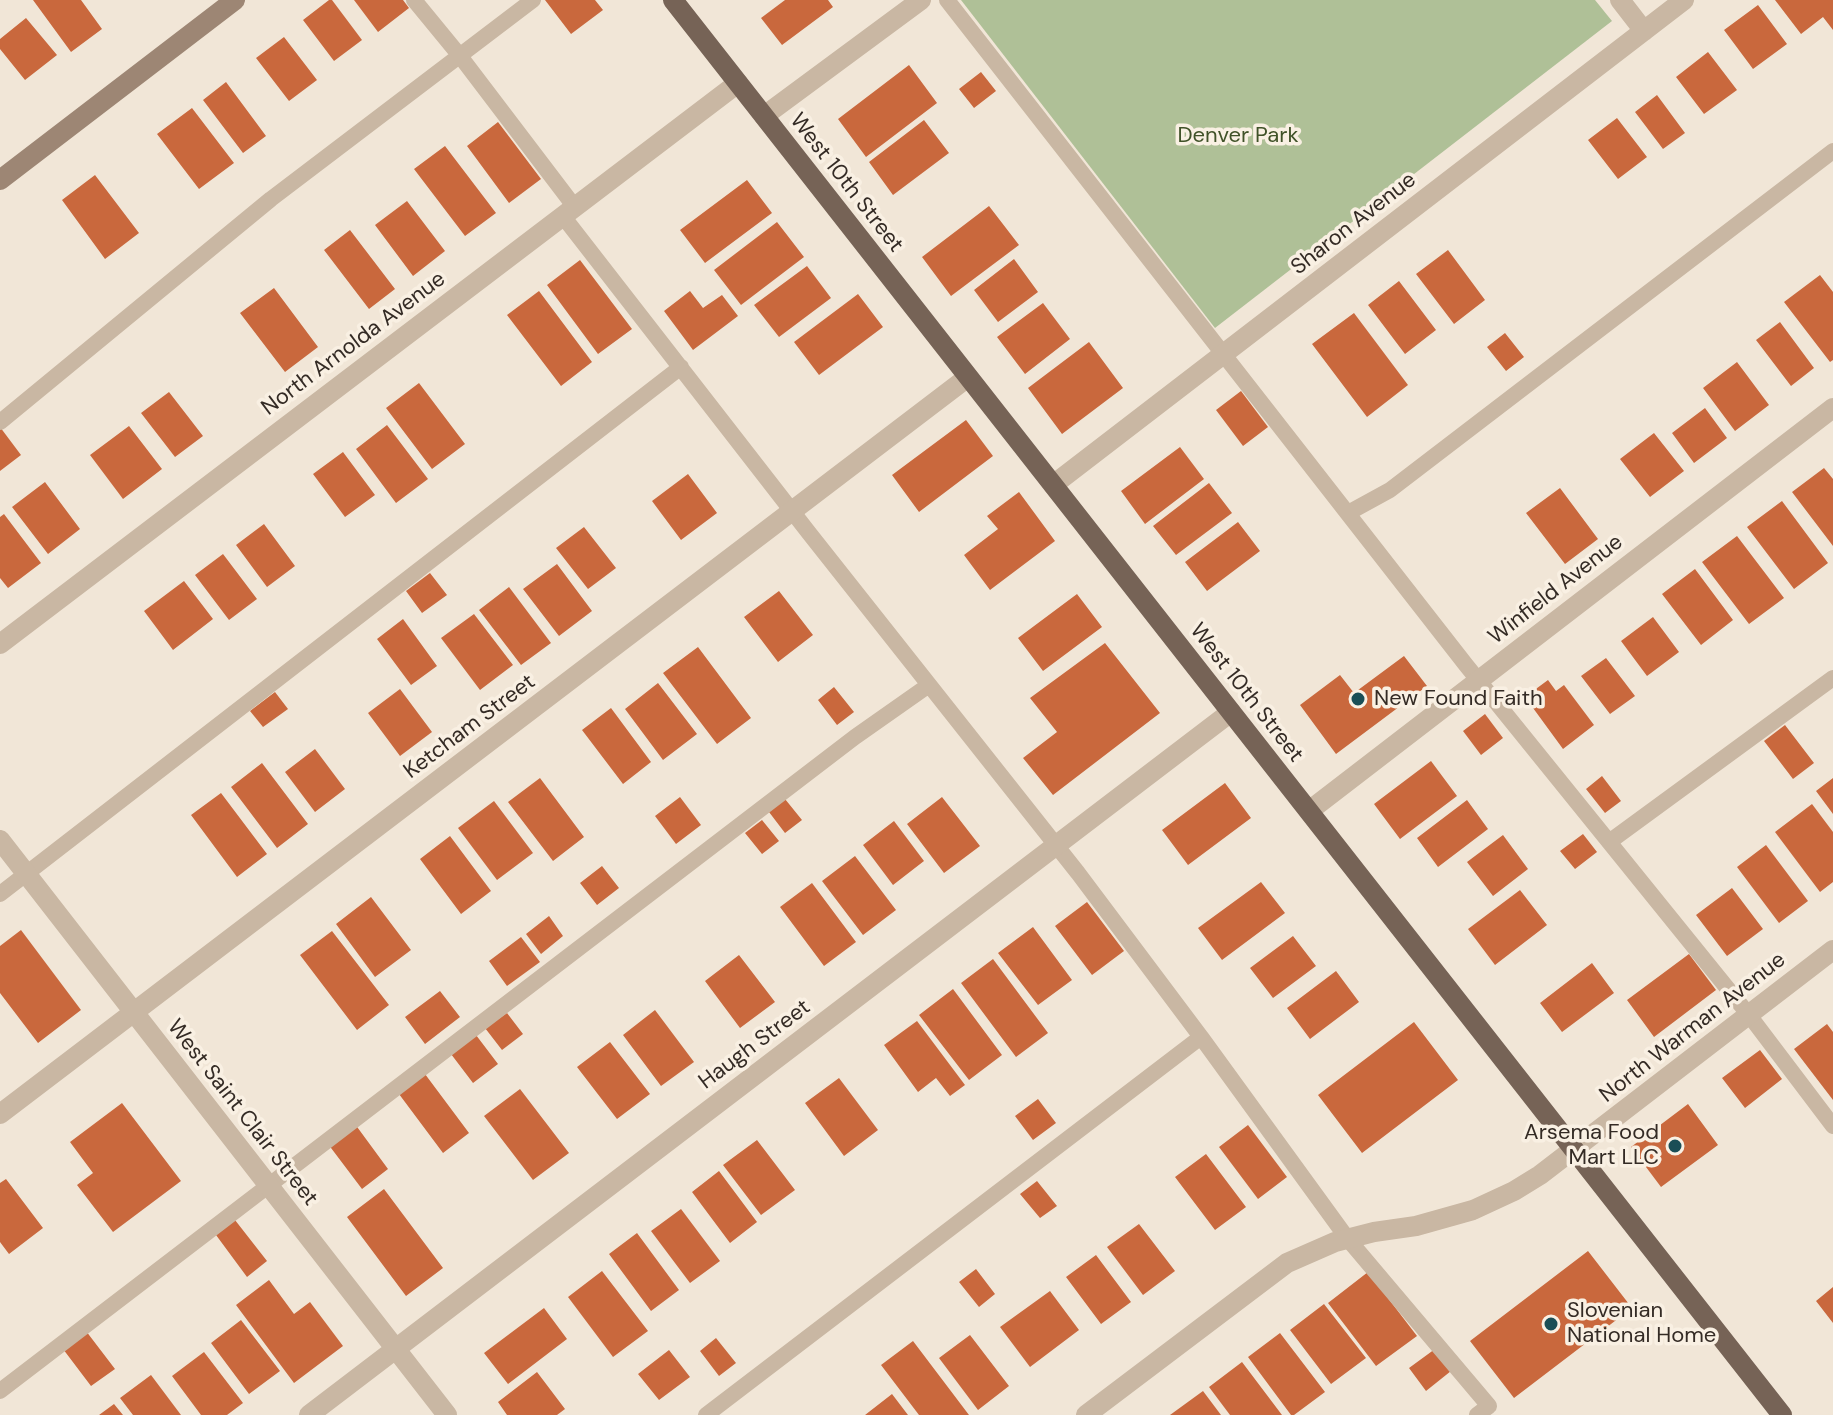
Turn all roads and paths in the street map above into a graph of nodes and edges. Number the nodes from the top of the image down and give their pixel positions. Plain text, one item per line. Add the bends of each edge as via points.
1 (235, 0) edge
2 (414, 0) edge
3 (533, 0) edge
4 (673, 0) edge
5 (921, 0) edge
6 (947, 0) edge
7 (1620, 0) edge
8 (1684, 0) edge
9 (1644, 31) junction
10 (460, 56) junction
11 (738, 83) junction
12 (764, 116) junction
13 (1833, 151) edge
14 (0, 180) edge
15 (568, 210) junction
16 (1224, 354) junction
17 (681, 367) junction
18 (968, 377) junction
19 (1833, 408) edge
20 (0, 422) edge
21 (1053, 485) junction
22 (792, 511) junction
23 (1348, 513) junction
24 (0, 644) edge
25 (1833, 678) edge
26 (1478, 681) junction
27 (929, 685) junction
28 (1231, 712) junction
29 (1309, 811) junction
30 (0, 840) edge
31 (1609, 842) junction
32 (1056, 846) junction
33 (26, 874) junction
34 (0, 894) edge
35 (1833, 950) edge
36 (134, 1012) junction
37 (1749, 1015) junction
38 (1201, 1037) junction
39 (0, 1114) edge
40 (1833, 1126) edge
41 (1574, 1150) junction
42 (268, 1185) junction
43 (1347, 1238) junction
44 (395, 1349) junction
45 (0, 1391) edge
46 (1488, 1412) edge
47 (309, 1415) edge
48 (447, 1415) edge
49 (706, 1415) edge
50 (1086, 1415) edge
51 (1782, 1415) edge

1 - 14 main road
2 - 10 lane
3 - 10 lane
4 - 11 main road, West 10th Street
5 - 12 street
6 - 16 lane
7 - 9 street
8 - 9 street, Sharon Avenue
9 - 16 street, Sharon Avenue
10 - 15 lane
10 - 20 lane via 271,199
11 - 12 main road, West 10th Street
11 - 15 street, North Arnolda Avenue
12 - 18 main road, West 10th Street
13 - 23 lane via 1390,490
15 - 17 lane
15 - 24 street, North Arnolda Avenue
16 - 21 street, Sharon Avenue
16 - 23 lane
17 - 22 lane
17 - 33 lane
18 - 21 main road, West 10th Street
18 - 22 street, Ketcham Street
19 - 26 street, Winfield Avenue
21 - 28 main road, West 10th Street
22 - 27 lane
22 - 36 street, Ketcham Street
23 - 26 lane
25 - 31 lane
26 - 29 street, Winfield Avenue
26 - 31 lane
27 - 32 lane
27 - 42 lane
28 - 29 main road, West 10th Street
28 - 32 street, Haugh Street
29 - 41 main road, West 10th Street
30 - 33 street, West Saint Clair Street
31 - 37 lane
32 - 38 lane
32 - 44 street, Haugh Street
33 - 34 lane
33 - 36 street, West Saint Clair Street
35 - 37 street, North Warman Avenue
36 - 39 street, Ketcham Street
36 - 42 street, West Saint Clair Street
37 - 40 lane
37 - 41 street, North Warman Avenue
38 - 43 lane
38 - 49 lane
41 - 43 street, North Warman Avenue via 1514,1191 1473,1210
41 - 51 main road, West 10th Street
42 - 44 street, West Saint Clair Street
42 - 45 lane
43 - 46 lane
43 - 50 street, North Warman Avenue via 1276,1271
44 - 47 street, Haugh Street
44 - 48 street, West Saint Clair Street

